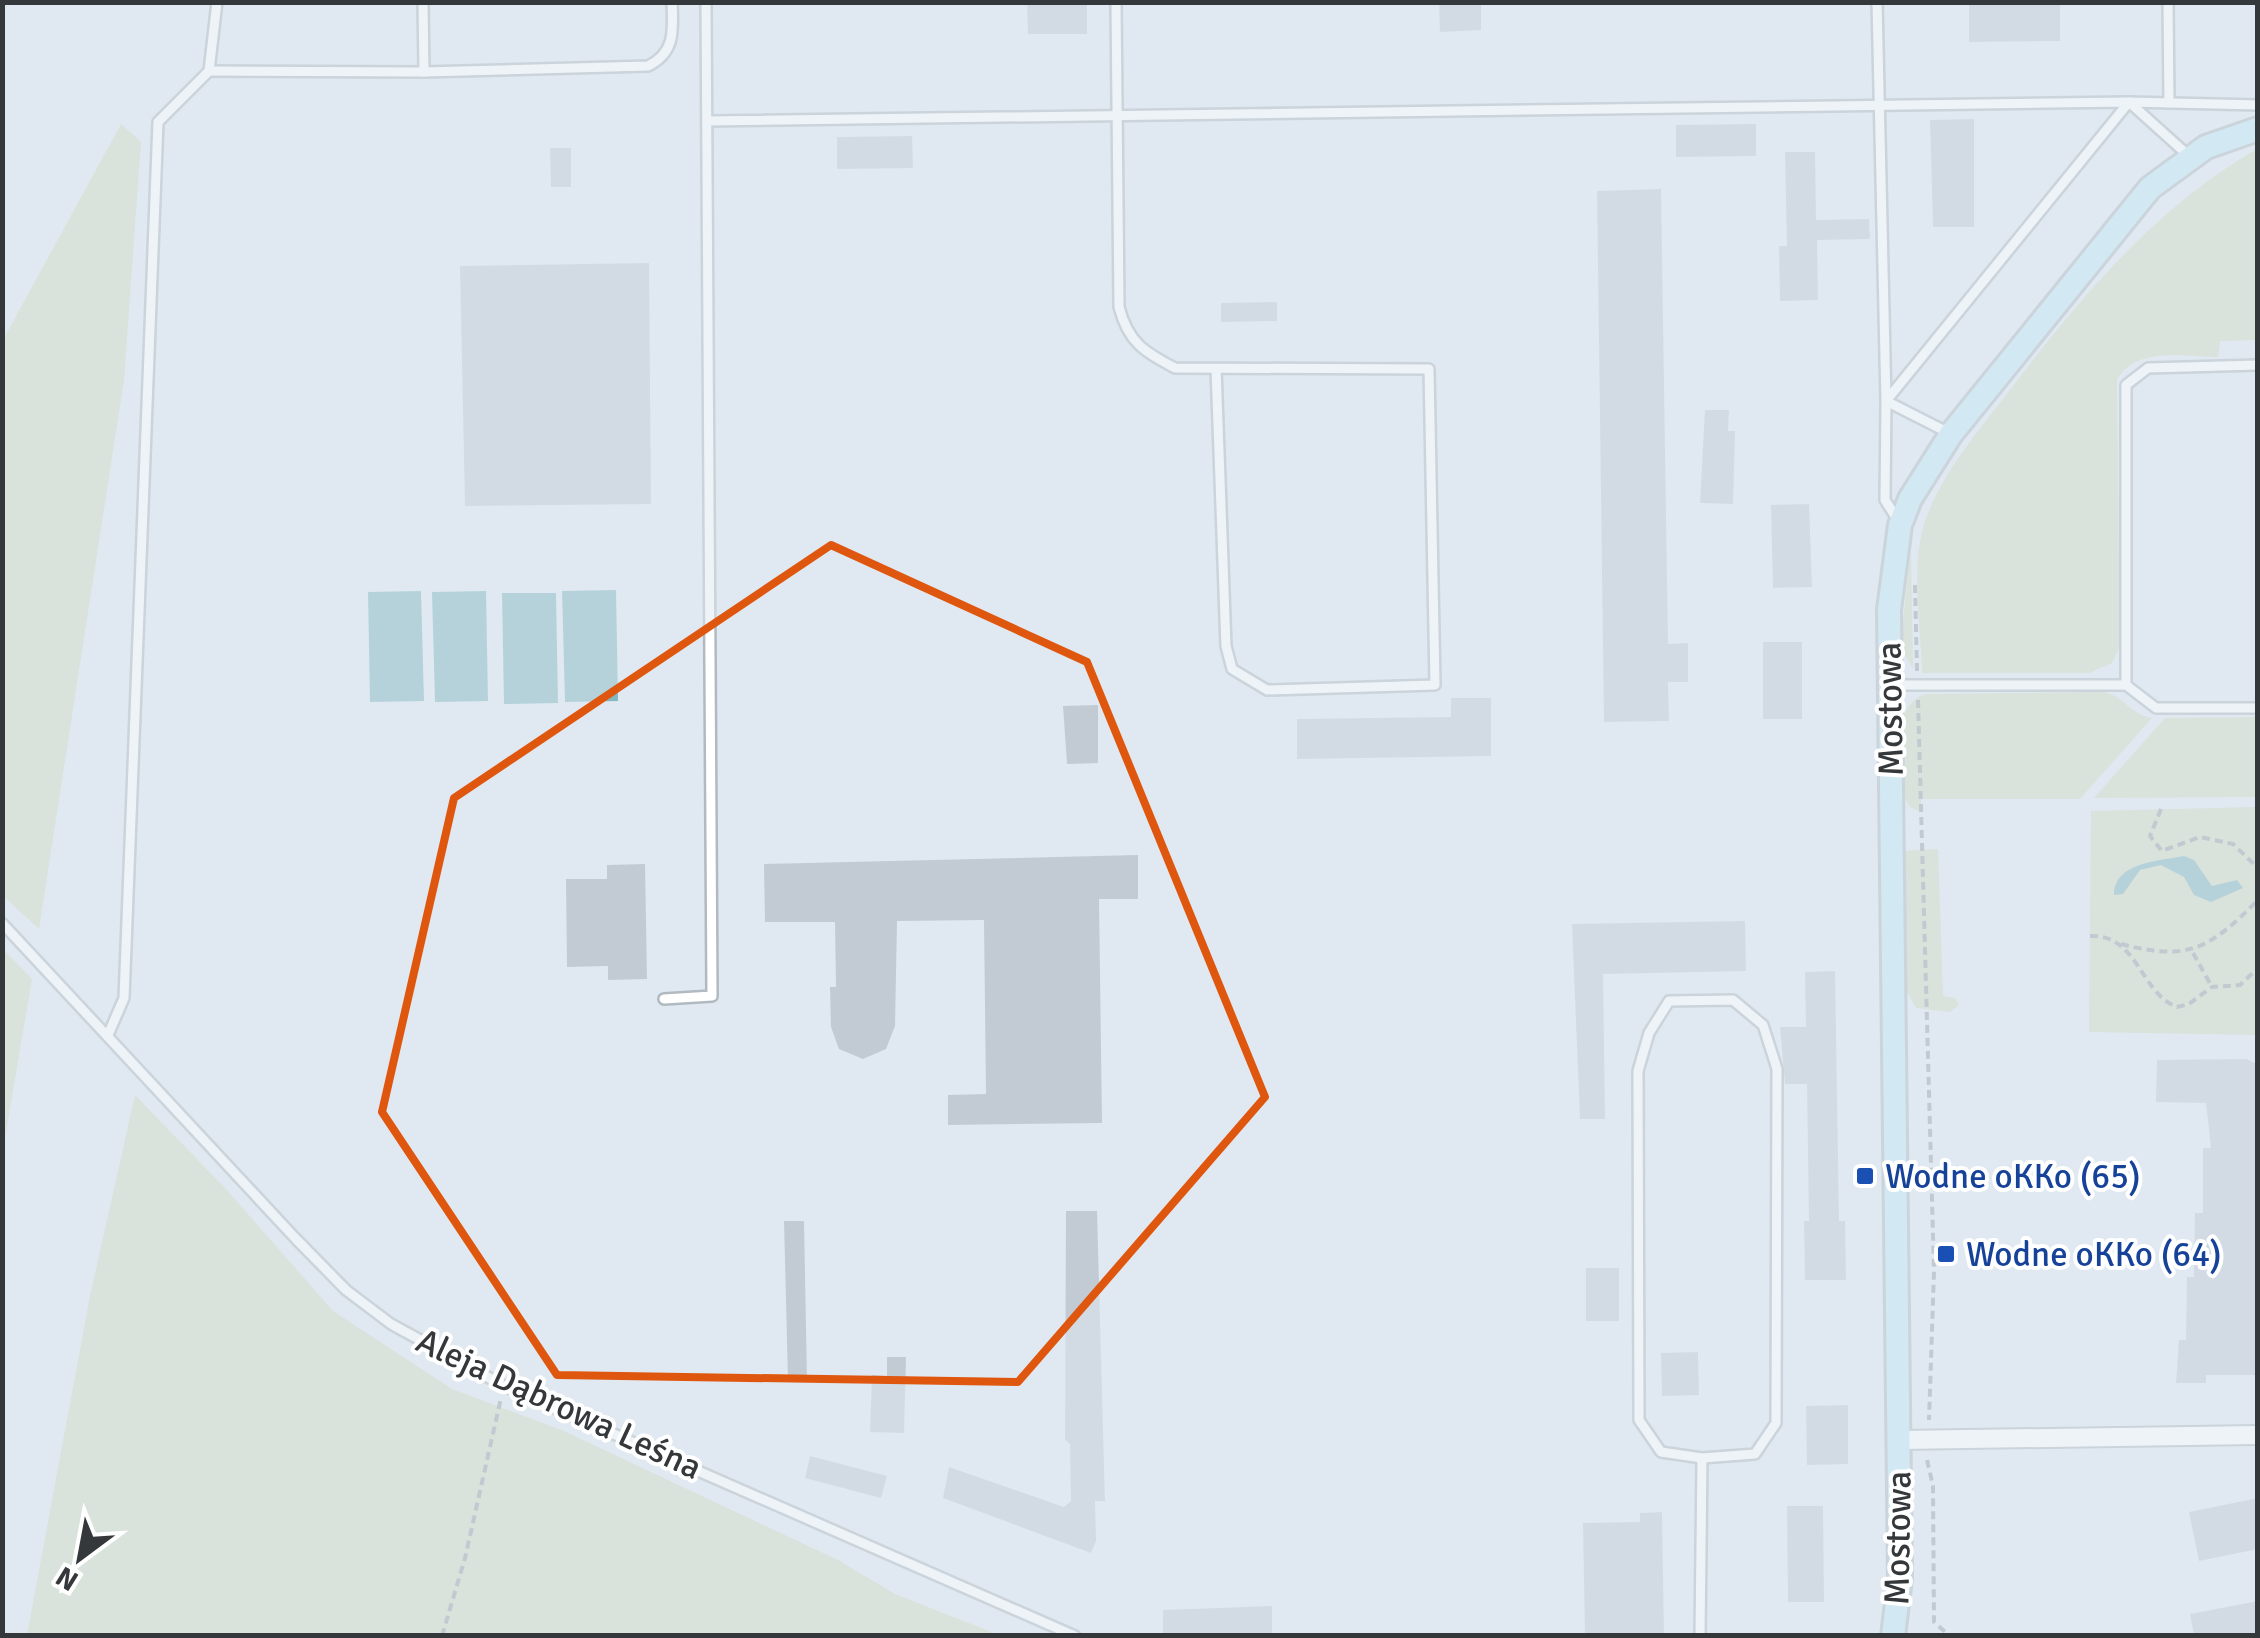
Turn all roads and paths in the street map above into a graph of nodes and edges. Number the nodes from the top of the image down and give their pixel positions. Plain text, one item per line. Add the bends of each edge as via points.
1 (217, 2) edge
2 (423, 2) edge
3 (672, 2) edge
4 (706, 2) edge
5 (1116, 2) edge
6 (1876, 2) edge
7 (2168, 2) edge
8 (208, 71) junction
9 (424, 72) junction
10 (2129, 102) junction
11 (2169, 103) junction
12 (1878, 105) junction
13 (2258, 105) edge
14 (1117, 116) junction
15 (708, 121) junction
16 (2258, 129) edge
17 (2190, 156) junction
18 (2258, 365) edge
19 (1216, 368) junction
20 (1886, 402) junction
21 (1951, 434) junction
22 (1900, 525) junction
23 (1915, 568) dead end
24 (1889, 685) junction
25 (1918, 685) junction
26 (2126, 685) junction
27 (2258, 708) edge
28 (2161, 809) dead end
29 (2258, 868) edge
30 (2257, 901) edge
31 (2, 923) edge
32 (2090, 936) dead end
33 (2117, 942) junction
34 (2192, 951) junction
35 (2258, 968) edge
36 (2212, 987) junction
37 (664, 999) dead end
38 (108, 1035) junction
39 (504, 1386) junction
40 (2258, 1434) edge
41 (1900, 1440) junction
42 (1926, 1440) junction
43 (1702, 1458) junction
44 (442, 1636) edge
45 (1074, 1636) edge
46 (1700, 1636) edge
47 (1894, 1636) edge
48 (1950, 1636) edge

1 - 8 lane
2 - 9 lane
3 - 9 lane via 672,38 660,60 648,66
4 - 15 lane
5 - 14 lane
6 - 12 lane
7 - 11 lane
8 - 9 lane
8 - 38 lane via 158,122 124,998
10 - 11 lane
10 - 12 lane
10 - 17 lane
10 - 20 lane
11 - 13 lane
12 - 14 lane
12 - 20 lane
14 - 15 lane
14 - 19 lane via 1119,307 1126,335 1175,368
15 - 37 lane via 712,996
16 - 17 street, Mostowa
17 - 21 street, Mostowa via 2150,188
18 - 26 lane via 2148,368 2126,385
19 - 19 lane via 1429,369 1435,685 1267,690 1232,668
20 - 21 lane
20 - 22 lane via 1884,500
21 - 22 street, Mostowa
22 - 24 street, Mostowa via 1889,610
23 - 25 path
24 - 25 lane
24 - 41 street, Mostowa
25 - 26 lane
25 - 42 path via 1934,1271
26 - 27 lane via 2156,708
28 - 29 path via 2150,836 2158,849 2207,838 2234,844
30 - 34 path via 2218,938
31 - 38 lane, Aleja Dąbrowa Leśna
32 - 33 path
33 - 34 path
33 - 36 path via 2170,1004 2189,1004
34 - 36 path
35 - 36 path via 2240,985
38 - 39 lane, Aleja Dąbrowa Leśna via 346,1290 391,1324
39 - 44 path
39 - 45 lane, Aleja Dąbrowa Leśna
40 - 42 street, Mostowa
41 - 42 street, Mostowa
41 - 47 street, Mostowa
42 - 48 path via 1934,1622
43 - 43 lane via 1755,1454 1776,1423 1777,1068 1764,1025 1733,1000 1669,1001 1649,1033 1638,1071 1639,1420 1661,1452
43 - 46 lane

